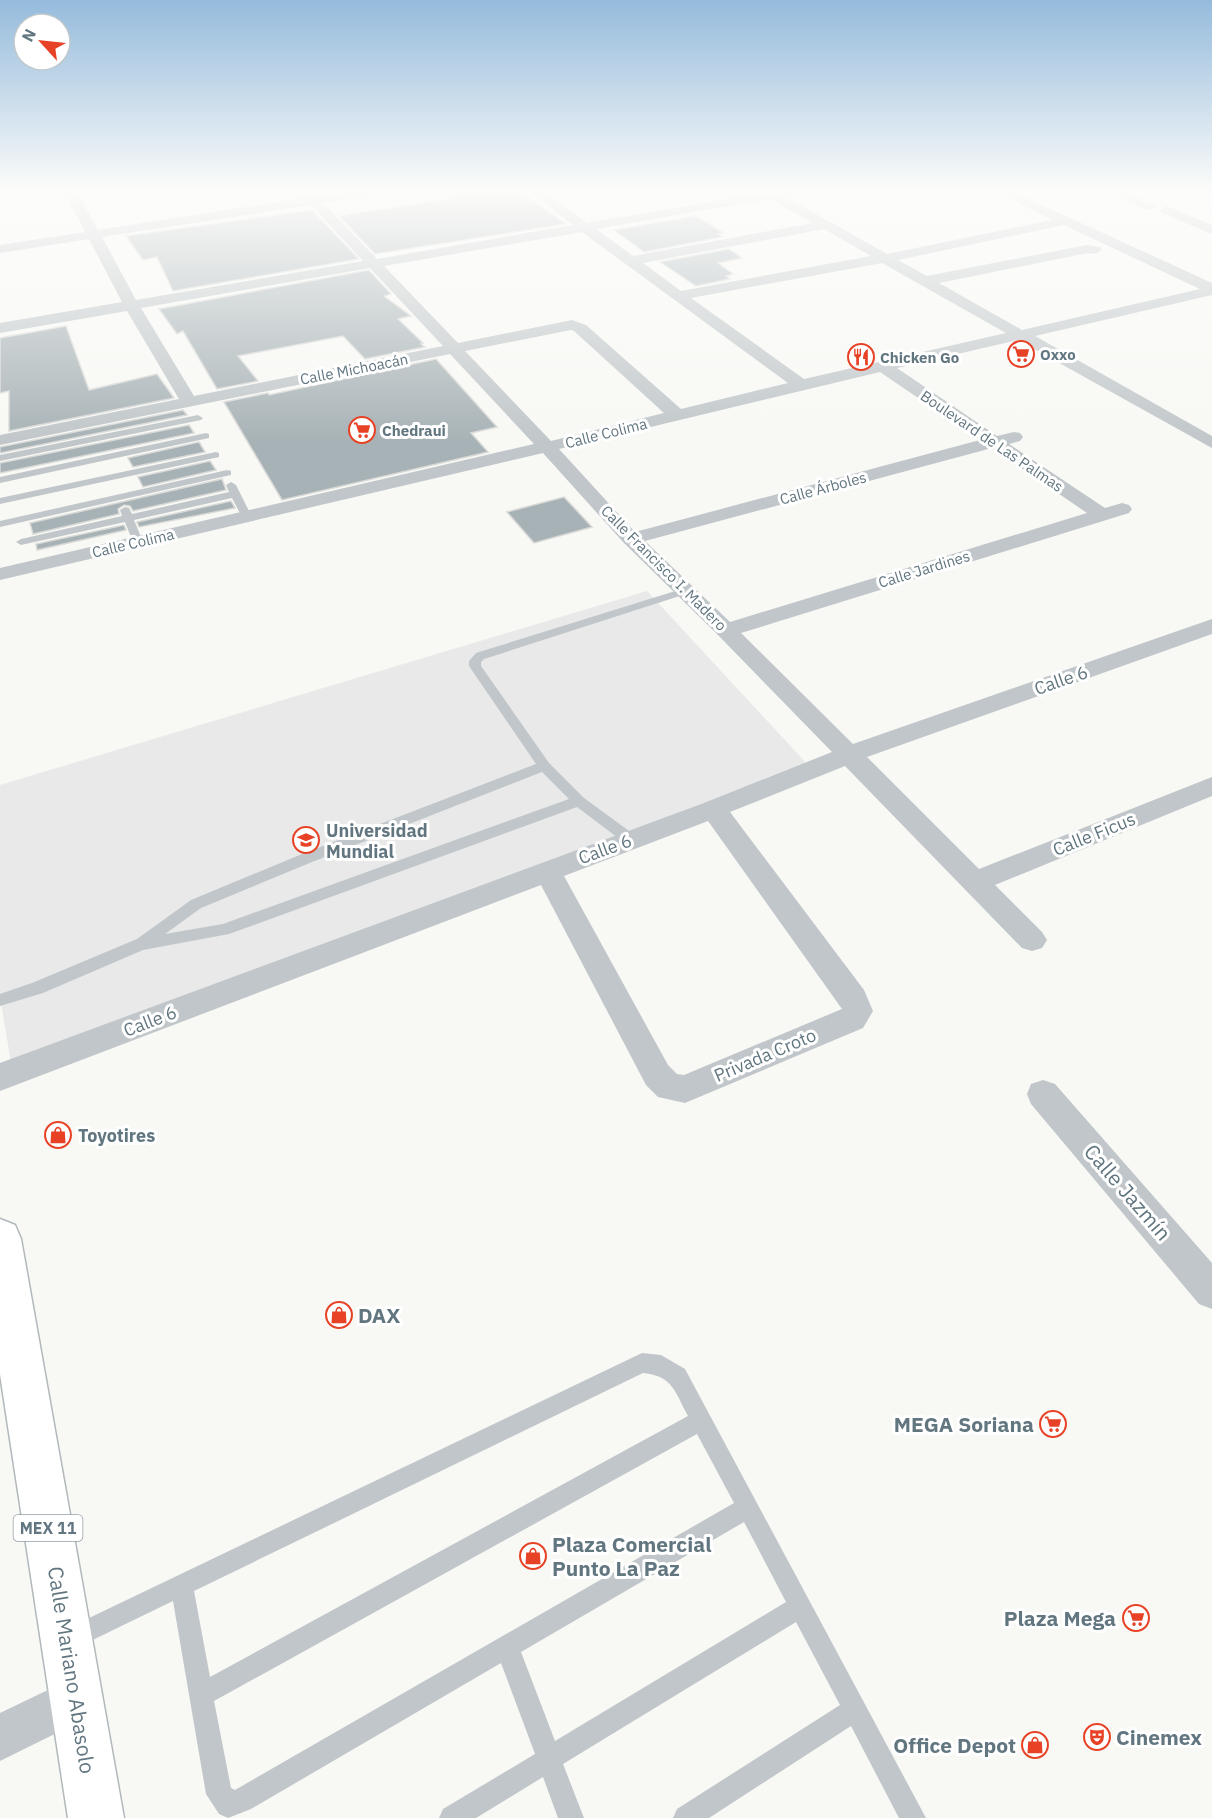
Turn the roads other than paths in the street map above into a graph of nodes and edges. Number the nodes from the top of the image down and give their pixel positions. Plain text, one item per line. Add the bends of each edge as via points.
1 (114, 274) edge
2 (320, 274) edge
3 (382, 274) edge
4 (649, 274) edge
5 (798, 274) edge
6 (913, 274) edge
7 (980, 274) edge
8 (1178, 274) edge
9 (931, 284) junction
10 (1212, 290) edge
11 (681, 295) junction
12 (131, 305) junction
13 (0, 328) edge
14 (1020, 334) junction
15 (455, 349) junction
16 (908, 361) junction
17 (884, 367) junction
18 (801, 385) junction
19 (194, 410) junction
20 (676, 416) junction
21 (89, 431) junction
22 (206, 436) junction
23 (1014, 436) junction
24 (0, 440) edge
25 (992, 442) junction
26 (1212, 443) edge
27 (547, 447) junction
28 (216, 455) junction
29 (0, 458) edge
30 (100, 458) junction
31 (226, 473) junction
32 (109, 477) junction
33 (0, 480) edge
34 (235, 494) junction
35 (120, 498) junction
36 (0, 501) edge
37 (1112, 512) junction
38 (247, 517) junction
39 (128, 518) junction
40 (0, 524) edge
41 (631, 539) junction
42 (21, 542) dead end
43 (138, 542) junction
44 (0, 574) edge
45 (685, 591) junction
46 (1212, 626) edge
47 (726, 630) junction
48 (850, 754) junction
49 (544, 766) junction
50 (1212, 786) edge
51 (579, 801) junction
52 (713, 809) junction
53 (631, 840) junction
54 (547, 870) junction
55 (975, 882) junction
56 (1032, 940) dead end
57 (141, 944) junction
58 (0, 1000) edge
59 (0, 1077) edge
60 (1043, 1094) dead end
61 (0, 1239) edge
62 (1212, 1291) edge
63 (701, 1420) junction
64 (748, 1508) junction
65 (181, 1584) junction
66 (800, 1606) junction
67 (67, 1640) junction
68 (507, 1646) junction
69 (201, 1695) junction
70 (77, 1699) junction
71 (855, 1709) junction
72 (0, 1738) edge
73 (549, 1759) junction
74 (96, 1818) edge
75 (452, 1818) edge
76 (571, 1818) edge
77 (686, 1818) edge
78 (913, 1818) edge

1 - 12 street
2 - 12 street
3 - 15 street, Calle Francisco I. Madero
4 - 11 street
5 - 11 street
6 - 9 street
7 - 9 street
8 - 10 street
9 - 14 street
10 - 14 street, Calle Colima
11 - 18 street
12 - 13 street
12 - 19 street
14 - 16 street, Calle Colima
14 - 26 street
15 - 19 street, Calle Michoacán
15 - 20 street, Calle Michoacán via 572,325 580,328
15 - 27 street, Calle Francisco I. Madero
16 - 17 street, Calle Colima
16 - 23 street, Boulevard de Las Palmas
17 - 18 street, Calle Colima
17 - 25 street, Boulevard de Las Palmas
18 - 20 street, Calle Colima
19 - 21 street, Calle Michoacán
19 - 22 lane
20 - 27 street, Calle Colima
21 - 24 street, Calle Michoacán
21 - 29 lane
21 - 30 lane
22 - 28 lane
22 - 30 lane
23 - 25 street, Calle Árboles
23 - 37 street, Boulevard de Las Palmas
25 - 37 street, Boulevard de Las Palmas
25 - 41 street, Calle Árboles
27 - 38 street, Calle Colima
27 - 41 street, Calle Francisco I. Madero
28 - 31 lane
28 - 32 lane
30 - 32 lane
30 - 33 lane
31 - 34 lane
31 - 35 lane
32 - 35 lane
32 - 36 lane
34 - 38 lane
34 - 39 lane
35 - 39 lane
35 - 40 lane
37 - 47 street, Calle Jardines
38 - 43 street, Calle Colima
39 - 42 lane
39 - 43 lane
41 - 45 street, Calle Francisco I. Madero
43 - 44 street, Calle Colima
45 - 47 street, Calle Francisco I. Madero
45 - 49 lane via 480,656 475,661
46 - 48 street, Calle 6
47 - 48 street, Calle Francisco I. Madero
48 - 52 street, Calle 6
48 - 55 street, Calle Francisco I. Madero
49 - 51 lane
49 - 57 lane via 196,904
50 - 55 street, Calle Ficus
51 - 53 lane
51 - 57 lane via 224,930
52 - 53 street, Calle 6
52 - 54 street, Privada Croto via 858,1011 852,1019 685,1089 669,1087 657,1075
53 - 54 street, Calle 6
54 - 59 street, Calle 6
55 - 56 street, Calle Francisco I. Madero
57 - 58 lane
60 - 62 street, Calle Jazmín
61 - 67 main road, Calle Mariano Abasolo / MEX 11
63 - 64 lane
63 - 65 lane via 678,1377 661,1365 642,1363
63 - 69 lane
64 - 66 lane
64 - 68 lane
65 - 67 lane
65 - 69 lane
66 - 71 lane
66 - 73 lane
67 - 70 main road, Calle Mariano Abasolo / MEX 11
68 - 69 lane via 228,1805 219,1794
68 - 73 lane
70 - 72 street
70 - 74 main road, Calle Mariano Abasolo / MEX 11
71 - 77 lane
71 - 78 lane
73 - 75 lane
73 - 76 lane

